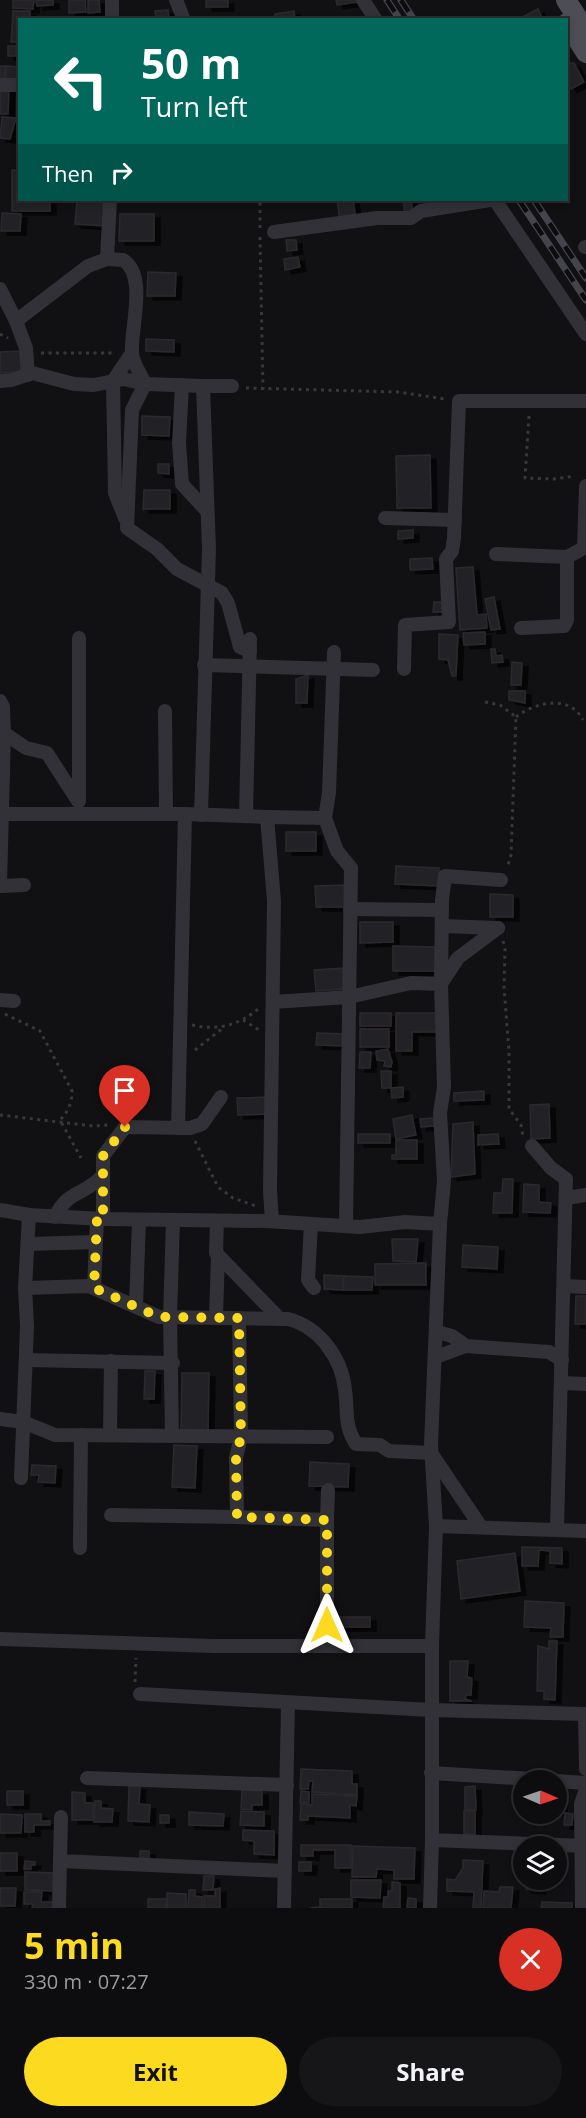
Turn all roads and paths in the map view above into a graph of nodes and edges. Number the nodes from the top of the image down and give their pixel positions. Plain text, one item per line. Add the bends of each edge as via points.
1 (112, 0) edge
2 (176, 0) edge
3 (363, 0) edge
4 (552, 0) edge
5 (566, 0) edge
6 (112, 18) edge
7 (183, 18) edge
8 (375, 18) edge
9 (564, 18) edge
10 (568, 24) edge
11 (586, 31) edge
12 (586, 53) edge
13 (0, 85) edge
14 (18, 85) edge
15 (110, 201) edge
16 (260, 201) edge
17 (484, 201) edge
18 (496, 201) edge
19 (274, 232) dead end
20 (107, 259) junction
21 (0, 289) edge
22 (16, 321) junction
23 (0, 334) edge
24 (586, 334) edge
25 (26, 348) junction
26 (132, 353) junction
27 (28, 375) junction
28 (0, 381) edge
29 (113, 381) junction
30 (145, 384) junction
31 (182, 385) junction
32 (202, 386) junction
33 (232, 386) joint
34 (263, 389) junction
35 (530, 400) junction
36 (459, 401) junction
37 (586, 401) edge
38 (586, 474) edge
39 (586, 486) edge
40 (207, 511) junction
41 (385, 519) dead end
42 (455, 520) junction
43 (127, 523) junction
44 (496, 554) dead end
45 (567, 557) junction
46 (207, 585) junction
47 (521, 628) dead end
48 (79, 638) dead end
49 (334, 652) dead end
50 (204, 665) junction
51 (250, 666) junction
52 (333, 669) junction
53 (404, 669) dead end
54 (373, 670) dead end
55 (0, 701) edge
56 (484, 702) dead end
57 (165, 711) dead end
58 (516, 717) junction
59 (583, 720) dead end
60 (3, 733) junction
61 (80, 808) junction
62 (2, 814) edge
63 (166, 814) junction
64 (185, 814) junction
65 (201, 815) junction
66 (246, 816) junction
67 (267, 817) junction
68 (325, 818) junction
69 (501, 880) joint
70 (24, 885) dead end
71 (1, 886) edge
72 (350, 909) junction
73 (442, 910) junction
74 (442, 926) junction
75 (498, 928) junction
76 (441, 984) junction
77 (349, 997) junction
78 (273, 1002) junction
79 (6, 1004) edge
80 (181, 1024) junction
81 (224, 1027) junction
82 (180, 1061) junction
83 (220, 1097) dead end
84 (0, 1115) edge
85 (60, 1120) junction
86 (125, 1127) junction
87 (184, 1128) junction
88 (532, 1146) joint
89 (81, 1158) dead end
90 (104, 1175) junction
91 (586, 1195) edge
92 (566, 1198) junction
93 (0, 1210) edge
94 (29, 1215) junction
95 (55, 1217) junction
96 (100, 1219) junction
97 (139, 1220) junction
98 (173, 1220) junction
99 (217, 1221) junction
100 (272, 1221) junction
101 (311, 1224) junction
102 (440, 1224) junction
103 (346, 1226) junction
104 (96, 1242) junction
105 (28, 1244) junction
106 (218, 1255) junction
107 (564, 1286) junction
108 (586, 1287) edge
109 (25, 1288) junction
110 (94, 1288) junction
111 (314, 1288) dead end
112 (136, 1306) junction
113 (170, 1317) junction
114 (216, 1318) junction
115 (239, 1318) junction
116 (280, 1319) junction
117 (437, 1332) junction
118 (466, 1346) junction
119 (436, 1358) junction
120 (26, 1360) junction
121 (562, 1360) junction
122 (111, 1361) junction
123 (172, 1363) junction
124 (561, 1383) junction
125 (586, 1384) edge
126 (0, 1419) edge
127 (23, 1422) junction
128 (81, 1435) junction
129 (110, 1435) junction
130 (172, 1436) junction
131 (241, 1436) junction
132 (327, 1437) dead end
133 (431, 1453) junction
134 (21, 1478) dead end
135 (328, 1490) dead end
136 (111, 1515) dead end
137 (237, 1517) junction
138 (327, 1520) junction
139 (436, 1526) junction
140 (481, 1527) junction
141 (557, 1529) junction
142 (586, 1531) edge
143 (80, 1548) dead end
144 (0, 1639) edge
145 (136, 1644) junction
146 (327, 1646) junction
147 (432, 1646) junction
148 (140, 1695) joint
149 (288, 1703) junction
150 (431, 1710) junction
151 (585, 1714) edge
152 (586, 1769) edge
153 (431, 1773) junction
154 (87, 1778) dead end
155 (513, 1778) edge
156 (567, 1782) edge
157 (586, 1783) edge
158 (287, 1785) junction
159 (586, 1789) edge
160 (61, 1817) dead end
161 (432, 1839) junction
162 (584, 1846) edge
163 (60, 1861) junction
164 (285, 1871) junction
165 (59, 1908) edge
166 (284, 1908) edge
167 (430, 1908) edge
168 (582, 1908) edge

1 - 6 street
2 - 7 street
3 - 8 street
4 - 9 main road
5 - 11 main road
10 - 12 main road
13 - 14 street
15 - 20 street
16 - 34 path
17 - 19 street via 422,211 411,218
18 - 24 street
20 - 22 street via 88,266
20 - 26 street via 123,260 133,270 137,318
21 - 22 street
22 - 25 street
23 - 25 path
25 - 26 path via 46,353
25 - 27 street
26 - 29 street
26 - 30 street
27 - 28 street
27 - 29 street via 94,385
29 - 30 street via 124,379
29 - 43 street via 115,493
30 - 31 street
30 - 43 street via 132,410
31 - 32 street
31 - 40 street via 182,484
32 - 33 street
32 - 40 street
33 - 34 path
34 - 36 path via 398,392
35 - 36 street
35 - 37 street
35 - 38 path via 525,478
36 - 42 street
39 - 45 street via 584,548
40 - 46 street
41 - 42 street
42 - 53 street via 452,551 446,559 449,622 405,625
43 - 46 street via 127,528 177,569
44 - 45 street
45 - 47 street via 564,626
46 - 50 street
46 - 51 street via 222,593 228,603 240,647 250,645
48 - 61 street
49 - 52 street
50 - 51 street
50 - 65 street
51 - 52 street
51 - 66 street
52 - 54 street
52 - 68 street
55 - 60 street
56 - 58 path via 500,705
57 - 63 street
58 - 59 path via 529,707 567,703 578,709
58 - 69 path via 511,855
60 - 61 street via 26,748 47,753
60 - 62 street
61 - 62 street
61 - 63 street
62 - 71 street
63 - 64 street
64 - 65 street
64 - 80 street
65 - 66 street
66 - 67 street
67 - 68 street
67 - 78 street via 274,901
68 - 72 street via 337,851 351,868
69 - 73 street via 445,876
70 - 71 street
72 - 73 street
72 - 77 street
73 - 74 street
74 - 75 street
74 - 76 street
75 - 76 street via 458,958
75 - 88 path via 505,948 508,1109
76 - 77 street via 411,983
76 - 102 street via 444,1181
77 - 78 street
77 - 103 street
78 - 81 path via 247,1019
78 - 100 street
79 - 85 path via 6,1016 39,1031 72,1091 67,1113
80 - 81 path
80 - 82 street
81 - 82 path
82 - 87 street
83 - 87 street via 202,1124
84 - 85 path
85 - 86 path
85 - 89 path
86 - 87 street
86 - 90 street via 103,1156
87 - 100 path via 218,1187 233,1198 254,1204
88 - 92 street via 566,1179
90 - 95 street via 92,1188 66,1197
90 - 96 street
91 - 92 street
92 - 107 street
93 - 94 street
94 - 95 street
94 - 105 street
95 - 96 street
96 - 97 street
96 - 104 street
97 - 98 street
97 - 112 street
98 - 99 street
98 - 113 street
99 - 100 street
99 - 106 street
100 - 101 street
101 - 103 street
101 - 111 street via 308,1280
102 - 103 street
102 - 117 street
104 - 105 street
104 - 110 street
105 - 109 street
106 - 114 street
106 - 116 street
107 - 108 street
107 - 121 street
109 - 110 street
109 - 120 street
110 - 112 street
112 - 113 street via 159,1317
113 - 114 street
113 - 123 street
114 - 115 street
115 - 116 street
115 - 131 street
116 - 133 street via 302,1322 332,1349 345,1388 348,1432 356,1444 380,1445 389,1451
117 - 118 street
117 - 119 street
118 - 119 street
118 - 121 street via 549,1352
119 - 133 street
120 - 122 street
120 - 127 street
121 - 124 street
122 - 123 street
122 - 129 street
123 - 130 street
124 - 125 street
124 - 141 street
126 - 127 street
127 - 128 street via 55,1435
127 - 134 street
128 - 129 street
128 - 143 street
129 - 130 street
130 - 131 street
131 - 132 street
131 - 137 street via 236,1458
133 - 139 street
133 - 140 street
135 - 138 street
136 - 137 street
137 - 138 street
138 - 146 street
139 - 140 street
139 - 147 street
140 - 141 street
141 - 142 street
144 - 145 street
145 - 146 street
145 - 148 path via 135,1683
146 - 147 street
147 - 150 street
148 - 149 street
149 - 150 street
149 - 158 street
150 - 151 street
150 - 153 street
151 - 152 street
153 - 155 street
153 - 161 street
154 - 158 street
156 - 157 street
158 - 164 street
159 - 162 street via 581,1804
160 - 163 street
161 - 162 street
161 - 167 street
162 - 168 street
163 - 164 street
163 - 165 street
164 - 166 street

